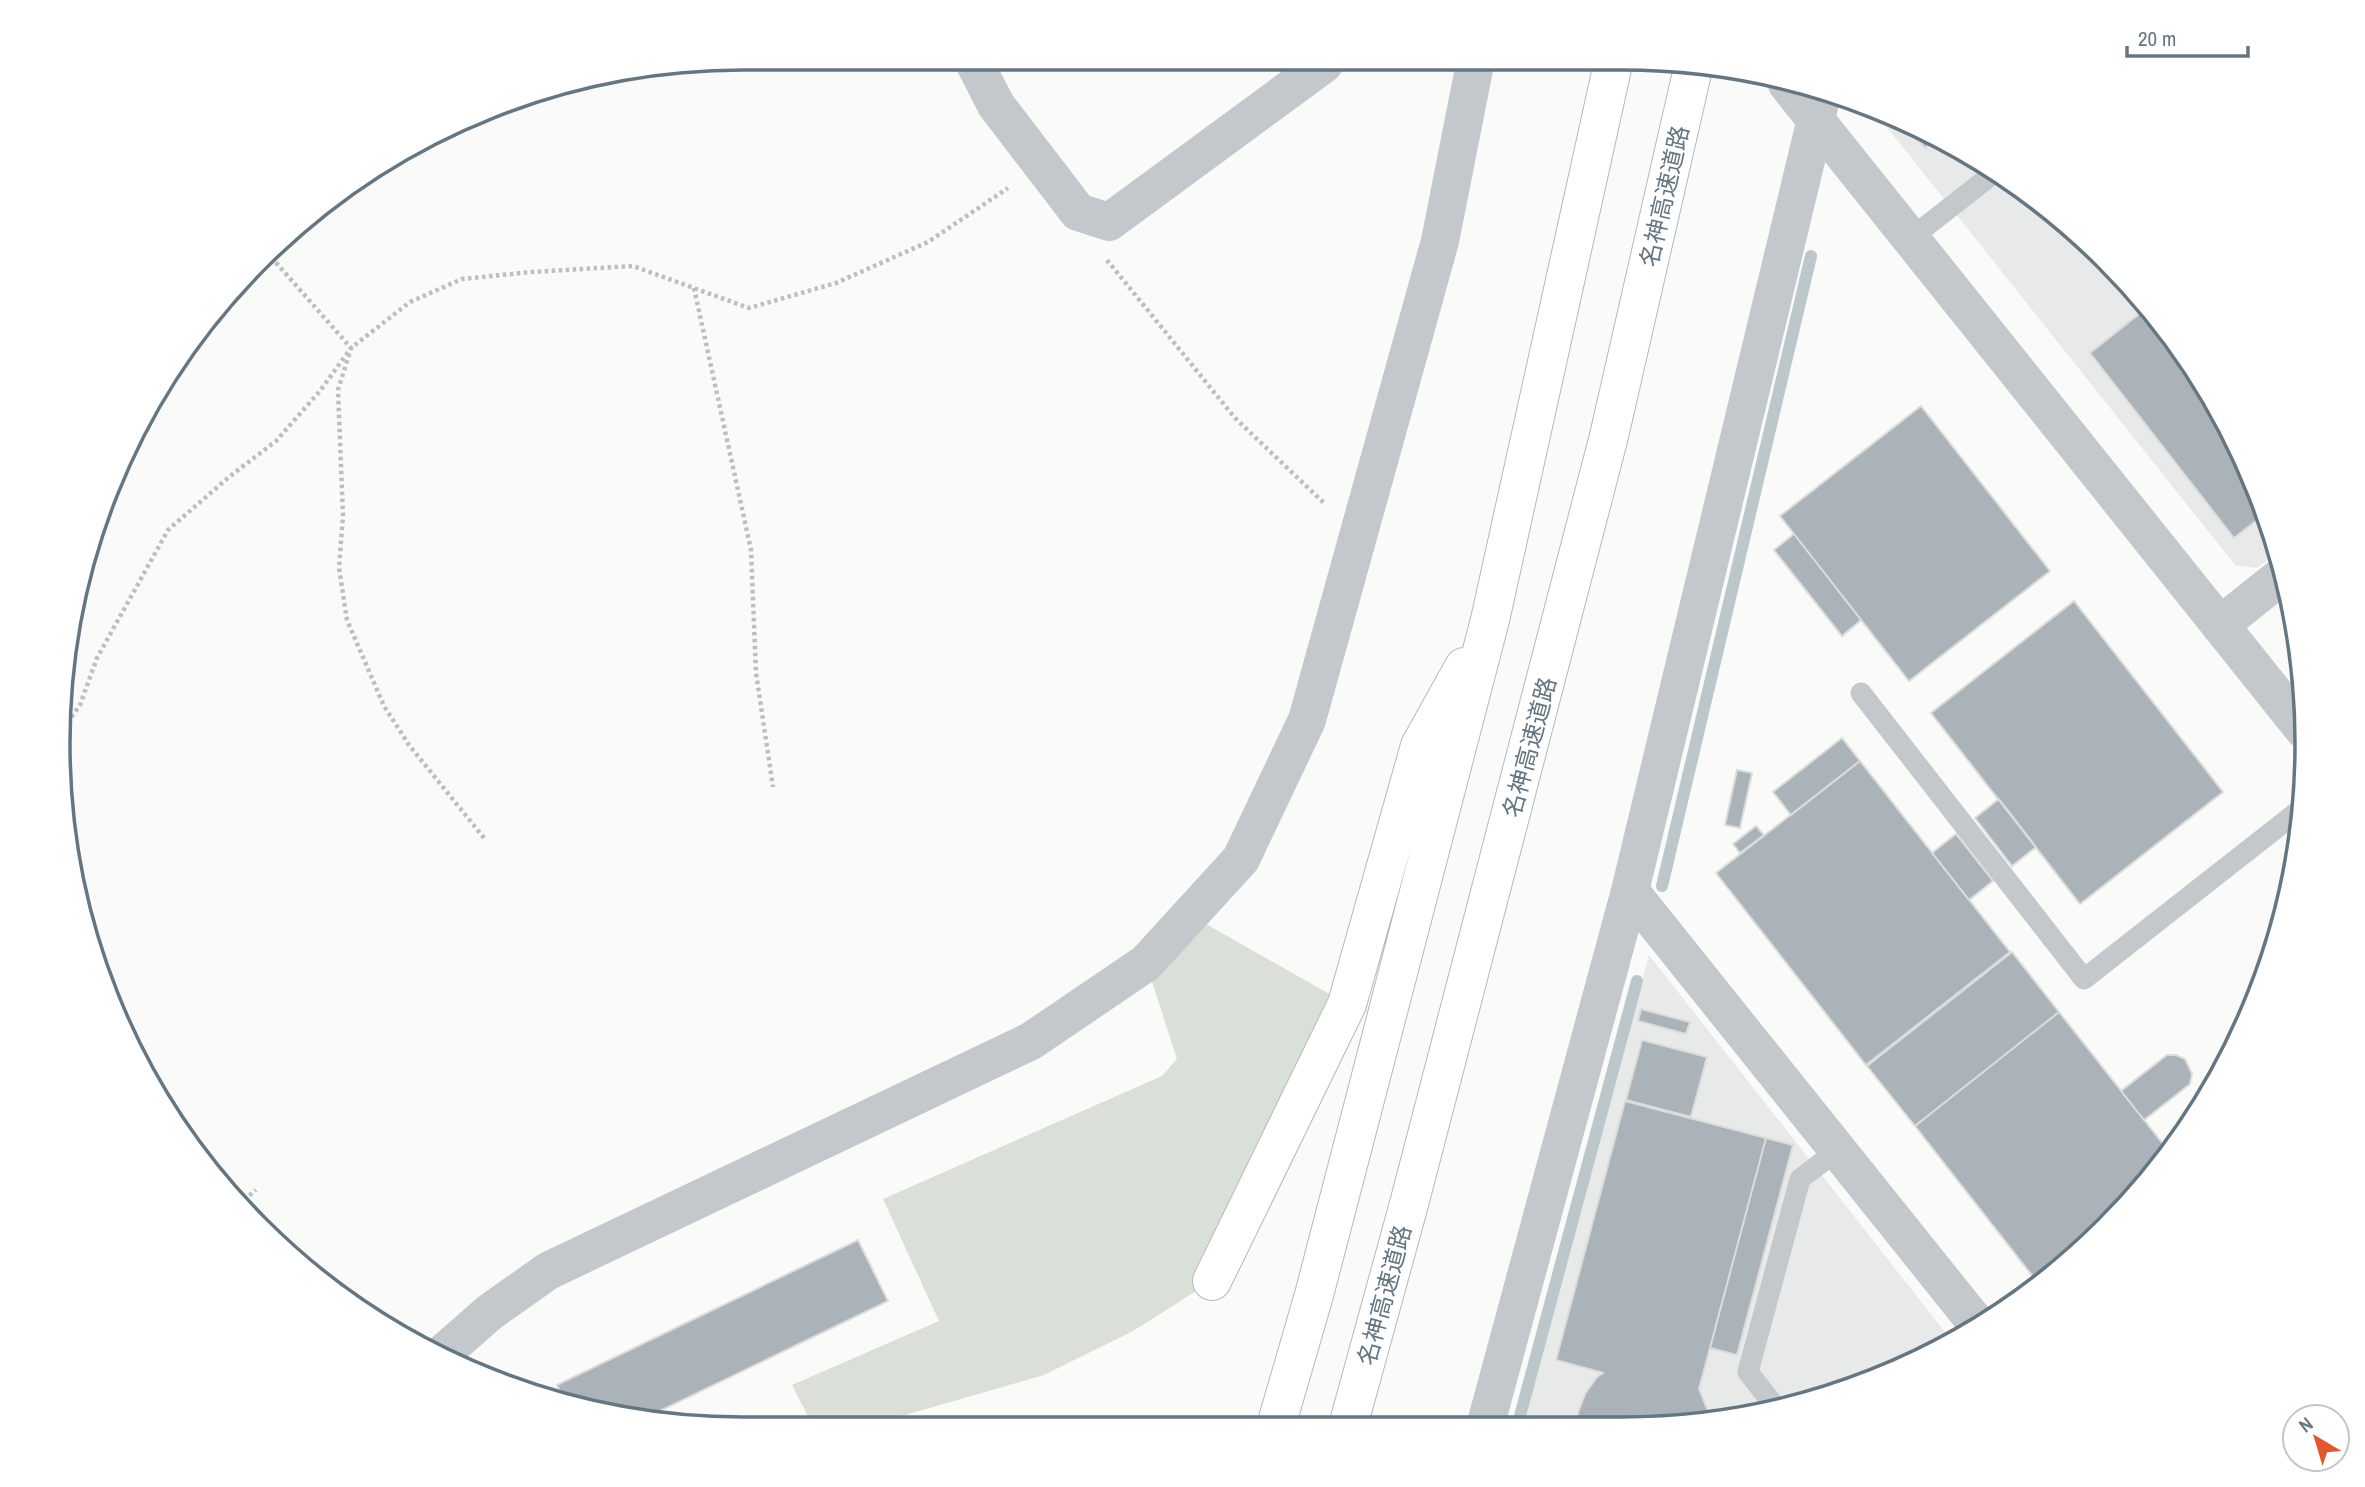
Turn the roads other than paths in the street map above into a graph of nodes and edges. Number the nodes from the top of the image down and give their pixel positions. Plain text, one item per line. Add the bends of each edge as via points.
1 (978, 70) edge
2 (1316, 70) edge
3 (1474, 70) edge
4 (1612, 70) edge
5 (1691, 79) edge
6 (1802, 95) edge
7 (1819, 107) edge
8 (1987, 178) edge
9 (1910, 239) junction
10 (2275, 581) edge
11 (1490, 620) junction
12 (2220, 625) junction
13 (1861, 693) dead end
14 (2294, 718) edge
15 (2291, 817) edge
16 (1630, 891) junction
17 (1838, 1150) junction
18 (1212, 1281) dead end
19 (1972, 1318) edge
20 (448, 1349) edge
21 (1770, 1400) edge
22 (1279, 1417) edge
23 (1350, 1417) edge
24 (1488, 1417) edge

1 - 2 street via 996,105 1078,212 1109,222
3 - 20 street via 1440,241 1307,720 1241,859 1146,962 1031,1041 548,1271
4 - 11 highway
5 - 23 highway, 名神高速道路 via 1587,525
6 - 7 street
7 - 9 street
7 - 16 street
8 - 9 lane
9 - 12 street
10 - 12 street
11 - 18 highway via 1420,746 1346,1004
11 - 22 highway
12 - 14 street
13 - 15 lane via 2084,979
16 - 17 street
16 - 24 street
17 - 19 street
17 - 21 lane via 1800,1179 1748,1372

